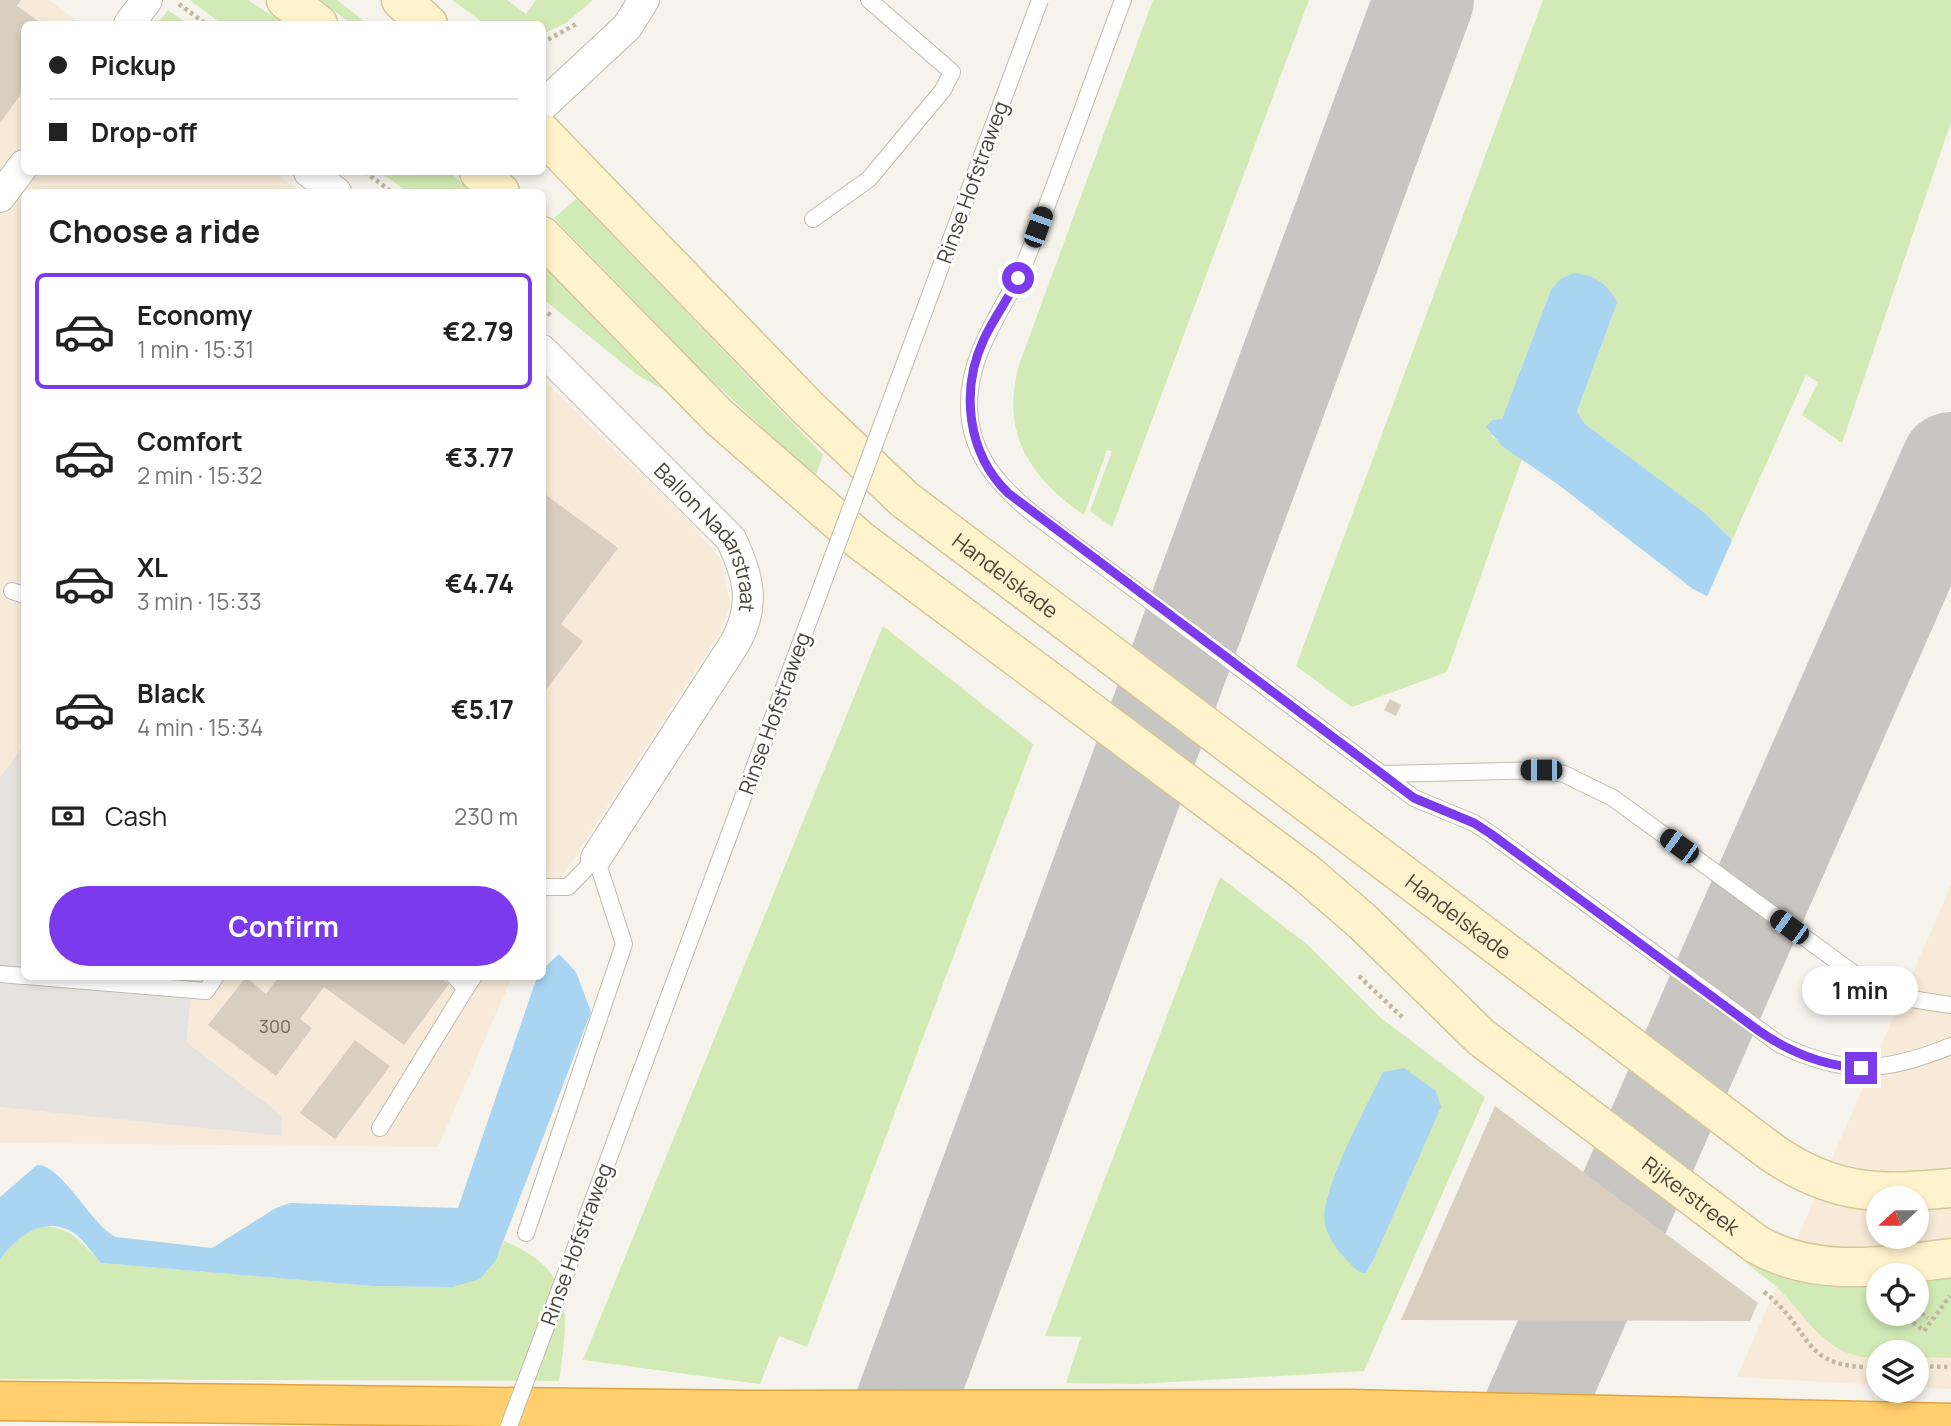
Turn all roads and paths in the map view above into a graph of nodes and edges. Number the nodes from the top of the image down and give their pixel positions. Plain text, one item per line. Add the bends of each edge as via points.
1 (147, 0) edge
2 (173, 0) edge
3 (286, 0) edge
4 (401, 0) edge
5 (644, 0) edge
6 (869, 0) edge
7 (1040, 0) edge
8 (1123, 0) edge
9 (586, 16) dead end
10 (131, 21) edge
11 (202, 21) edge
12 (314, 21) edge
13 (425, 21) edge
14 (546, 41) edge
15 (546, 102) edge
16 (546, 137) edge
17 (21, 168) edge
18 (313, 175) edge
19 (369, 175) edge
20 (482, 175) edge
21 (333, 189) edge
22 (388, 189) edge
23 (497, 189) edge
24 (0, 197) edge
25 (813, 219) dead end
26 (546, 240) edge
27 (546, 354) edge
28 (1384, 774) junction
29 (596, 858) junction
30 (546, 887) edge
31 (0, 974) edge
32 (21, 976) edge
33 (73, 980) edge
34 (213, 980) edge
35 (465, 980) edge
36 (1951, 1005) edge
37 (1951, 1046) edge
38 (380, 1128) dead end
39 (1951, 1188) edge
40 (526, 1233) dead end
41 (1951, 1258) edge
42 (1951, 1296) edge
43 (1929, 1325) edge
44 (1929, 1366) edge
45 (1951, 1367) edge
46 (0, 1401) edge
47 (1951, 1423) edge
48 (509, 1426) edge

1 - 10 street
2 - 11 path
3 - 12 street
4 - 13 street
5 - 15 street via 627,27
6 - 25 lane via 952,72 943,90 869,180
7 - 48 lane, Rinse Hofstraweg, bridge
8 - 28 lane via 1018,278 977,356 969,411 978,451 997,483 1032,513
9 - 14 path
16 - 39 street, Handelskade via 808,408 904,499 1518,963 1774,1154 1815,1178 1877,1193
17 - 24 street
18 - 21 street
19 - 22 path
20 - 23 street
26 - 41 street, Rijkerstreek via 720,418 860,541 1305,872 1514,1063 1769,1251 1828,1267
27 - 29 street, Ballon Nadarstraat via 731,539 745,568 749,595 746,622 735,643
28 - 36 lane via 1541,770 1581,780 1613,797 1856,975 1898,997
28 - 37 lane via 1414,798 1491,834 1779,1044 1823,1064 1861,1068 1899,1063
29 - 30 lane via 568,887
29 - 40 lane via 624,944
31 - 32 lane
33 - 34 lane via 206,991
35 - 38 lane
42 - 43 path
44 - 45 path
46 - 47 highway via 775,1410 1347,1409

